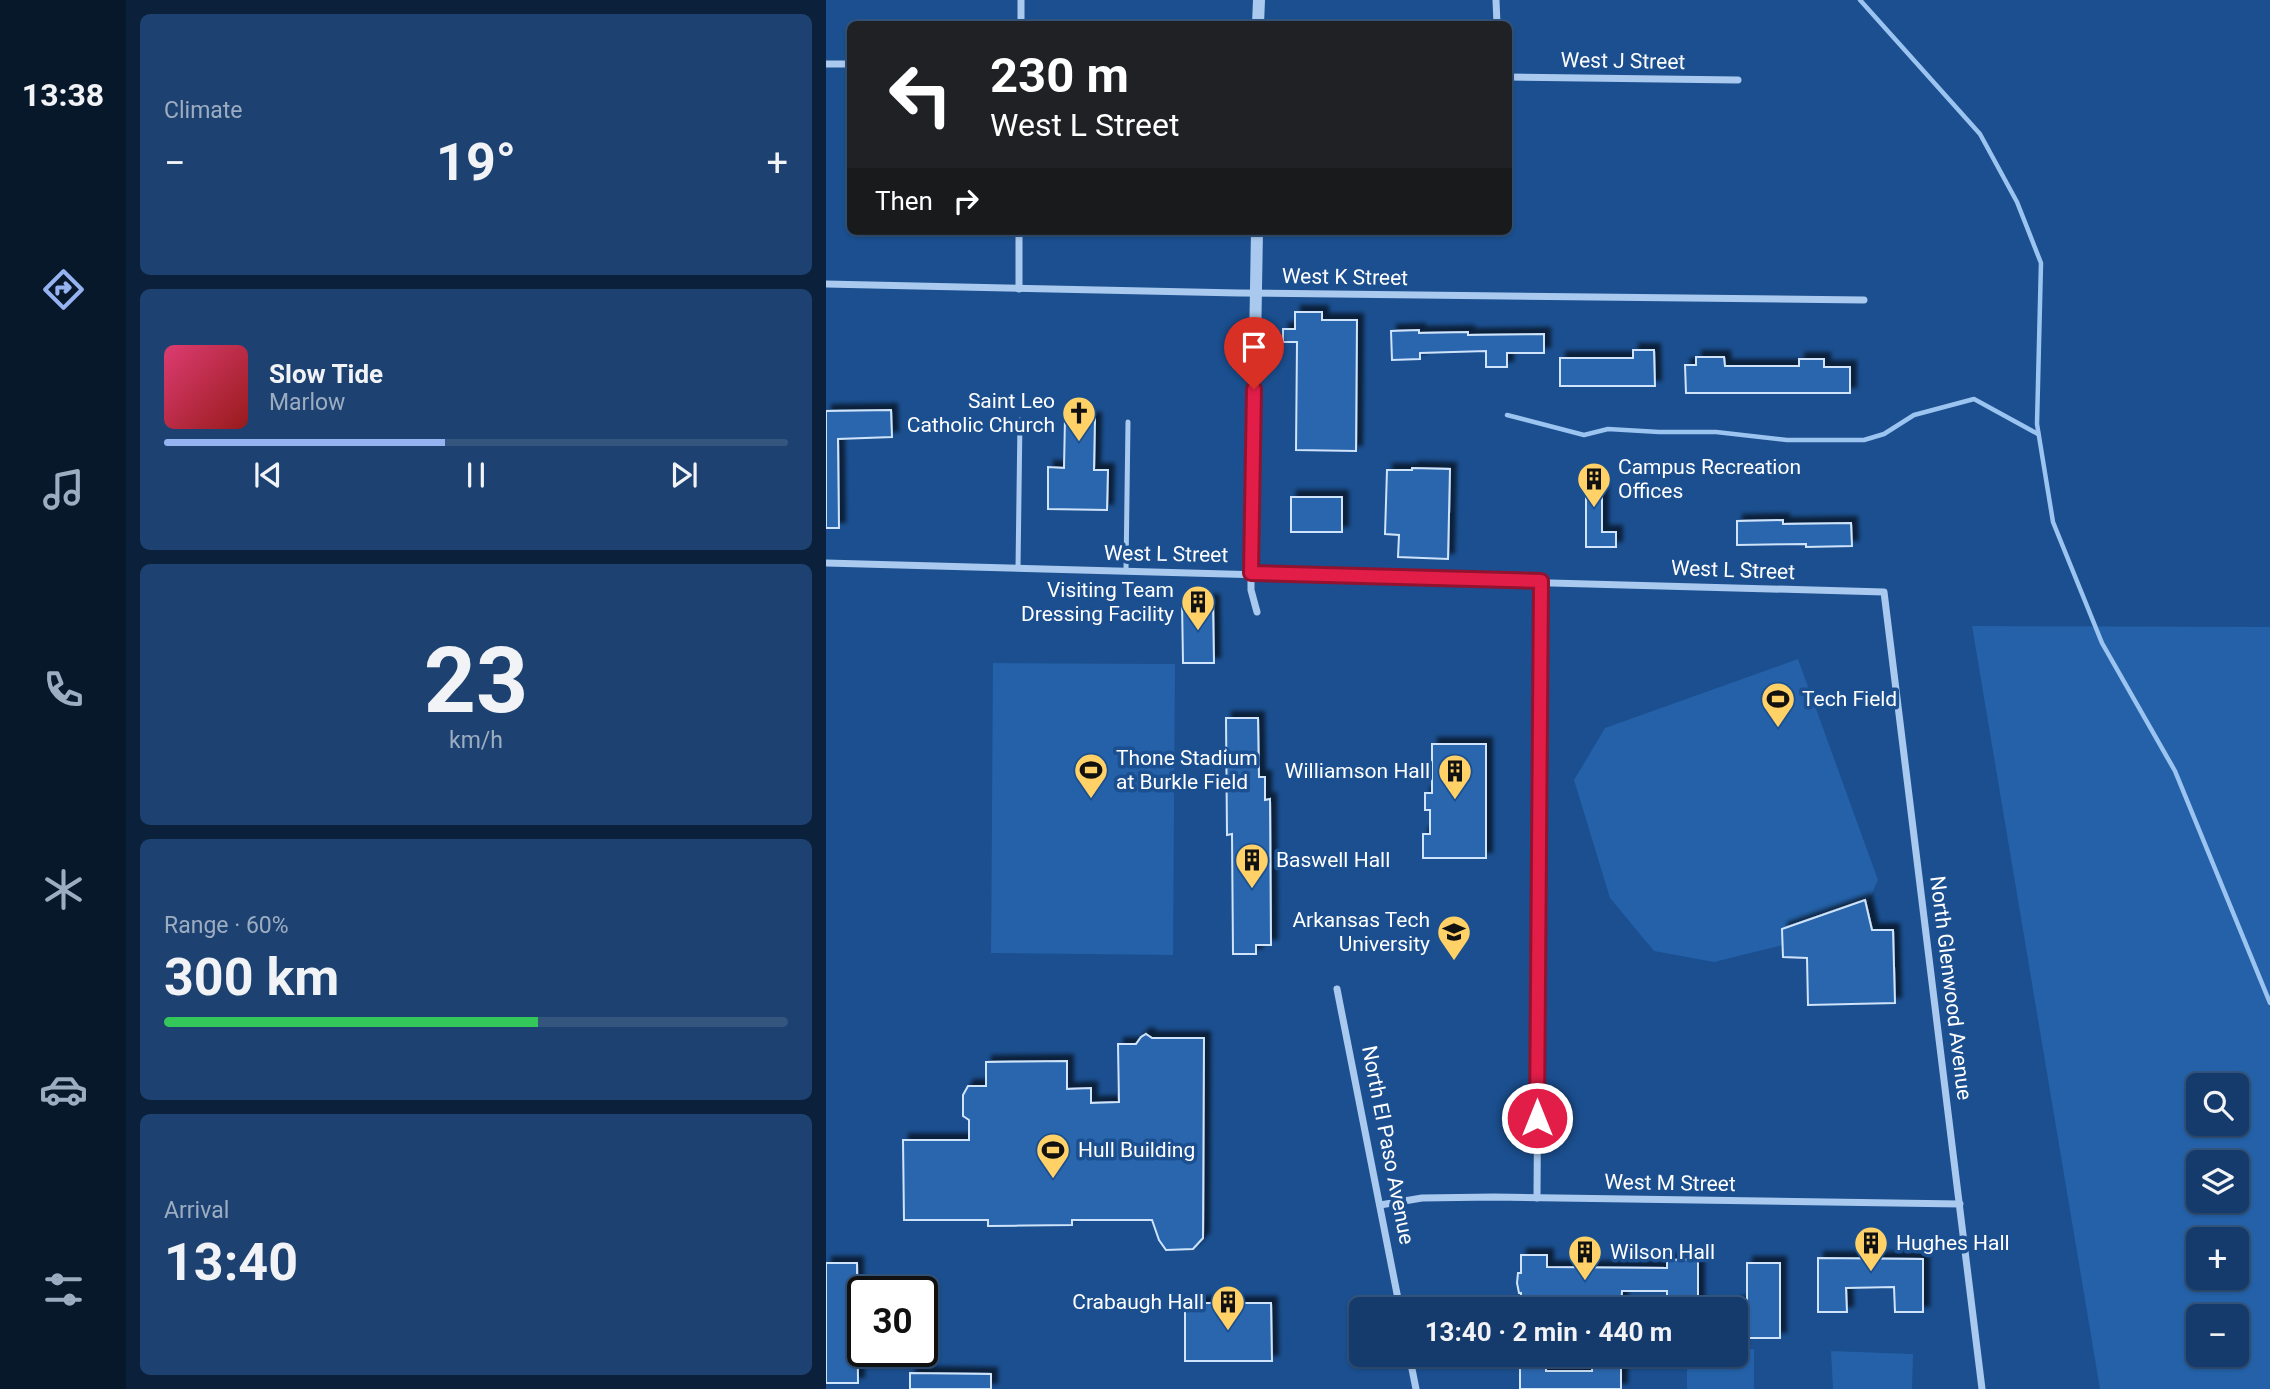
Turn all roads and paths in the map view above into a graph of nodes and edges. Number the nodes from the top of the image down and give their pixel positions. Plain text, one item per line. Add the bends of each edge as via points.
1 (1021, 0) edge
2 (1259, 0) edge
3 (1496, 0) edge
4 (1021, 21) edge
5 (1258, 21) edge
6 (1497, 21) edge
7 (826, 64) edge
8 (847, 64) edge
9 (1512, 77) edge
10 (1738, 80) dead end
11 (1019, 235) edge
12 (1256, 235) edge
13 (826, 284) edge
14 (1018, 289) junction
15 (1256, 294) junction
16 (1864, 300) dead end
17 (1020, 420) dead end
18 (1129, 422) dead end
19 (826, 563) edge
20 (1018, 568) junction
21 (1126, 570) junction
22 (1251, 573) junction
23 (1541, 581) junction
24 (1884, 592) joint
25 (1257, 612) dead end
26 (1337, 989) dead end
27 (1537, 1198) junction
28 (1960, 1204) junction
29 (1380, 1205) junction
30 (1397, 1297) edge
31 (1412, 1367) edge
32 (1416, 1389) edge
33 (1982, 1389) edge

1 - 4 street
2 - 5 street
3 - 6 street
7 - 8 street
9 - 10 street, West J Street
11 - 14 street
12 - 15 street
13 - 14 street, West K Street
14 - 15 street, West K Street
15 - 16 street, West K Street
15 - 22 street
17 - 20 lane
18 - 21 lane
19 - 20 street, West L Street
20 - 21 street, West L Street
21 - 22 street, West L Street
22 - 23 street, West L Street
22 - 25 street
23 - 24 street, West L Street
23 - 27 street
24 - 28 street, North Glenwood Avenue
26 - 29 street, North El Paso Avenue
27 - 28 street, West M Street
27 - 29 street, West M Street via 1422,1198
28 - 33 street, North Glenwood Avenue
29 - 30 street, North El Paso Avenue
31 - 32 street

